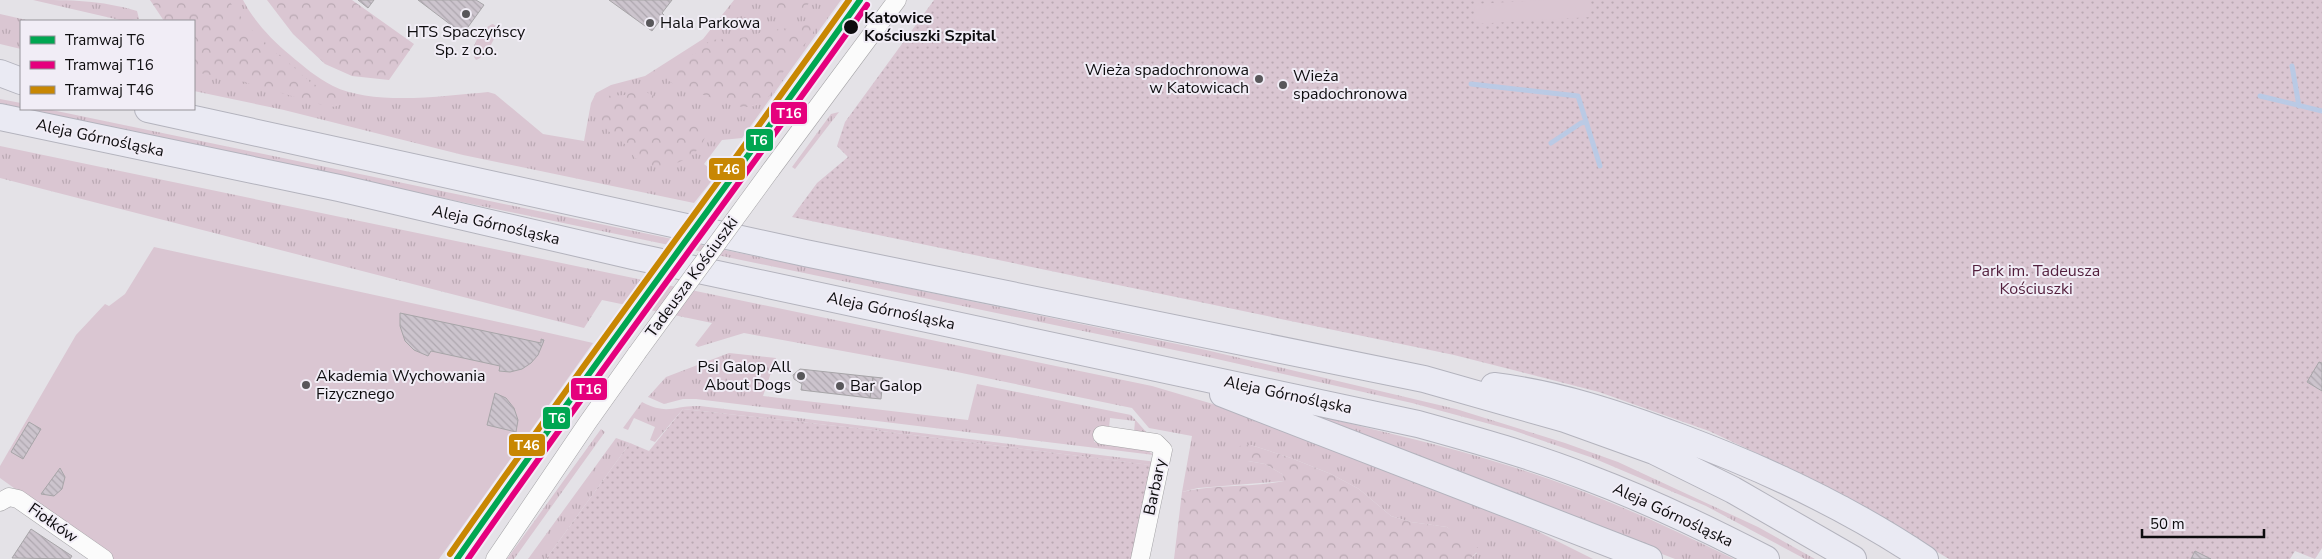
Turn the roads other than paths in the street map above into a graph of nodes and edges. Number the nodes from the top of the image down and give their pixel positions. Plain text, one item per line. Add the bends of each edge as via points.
1 (897, 0) edge
2 (0, 73) edge
3 (0, 78) edge
4 (20, 81) edge
5 (20, 81) edge
6 (153, 110) edge
7 (0, 117) edge
8 (1143, 364) junction
9 (1424, 379) junction
10 (1102, 435) dead end
11 (0, 502) edge
12 (1528, 514) junction
13 (104, 559) edge
14 (495, 559) edge
15 (1140, 559) edge
16 (1607, 559) edge
17 (1649, 559) edge
18 (1766, 559) edge
19 (1854, 559) edge
20 (1925, 559) edge

1 - 14 street, Tadeusza Kościuszki, bridge via 637,353
2 - 4 highway
3 - 5 highway
6 - 9 highway via 805,254
7 - 8 highway, Aleja Górnośląska
8 - 12 highway
8 - 18 highway, Aleja Górnośląska via 1418,424 1526,456 1658,506
9 - 19 highway via 1565,419 1654,452 1766,508
9 - 20 highway via 1537,391 1643,422 1798,486 1889,535
10 - 15 street, Barbary via 1156,443 1163,450
11 - 13 street, Fiołków via 9,497 18,498
12 - 16 highway
12 - 17 highway

